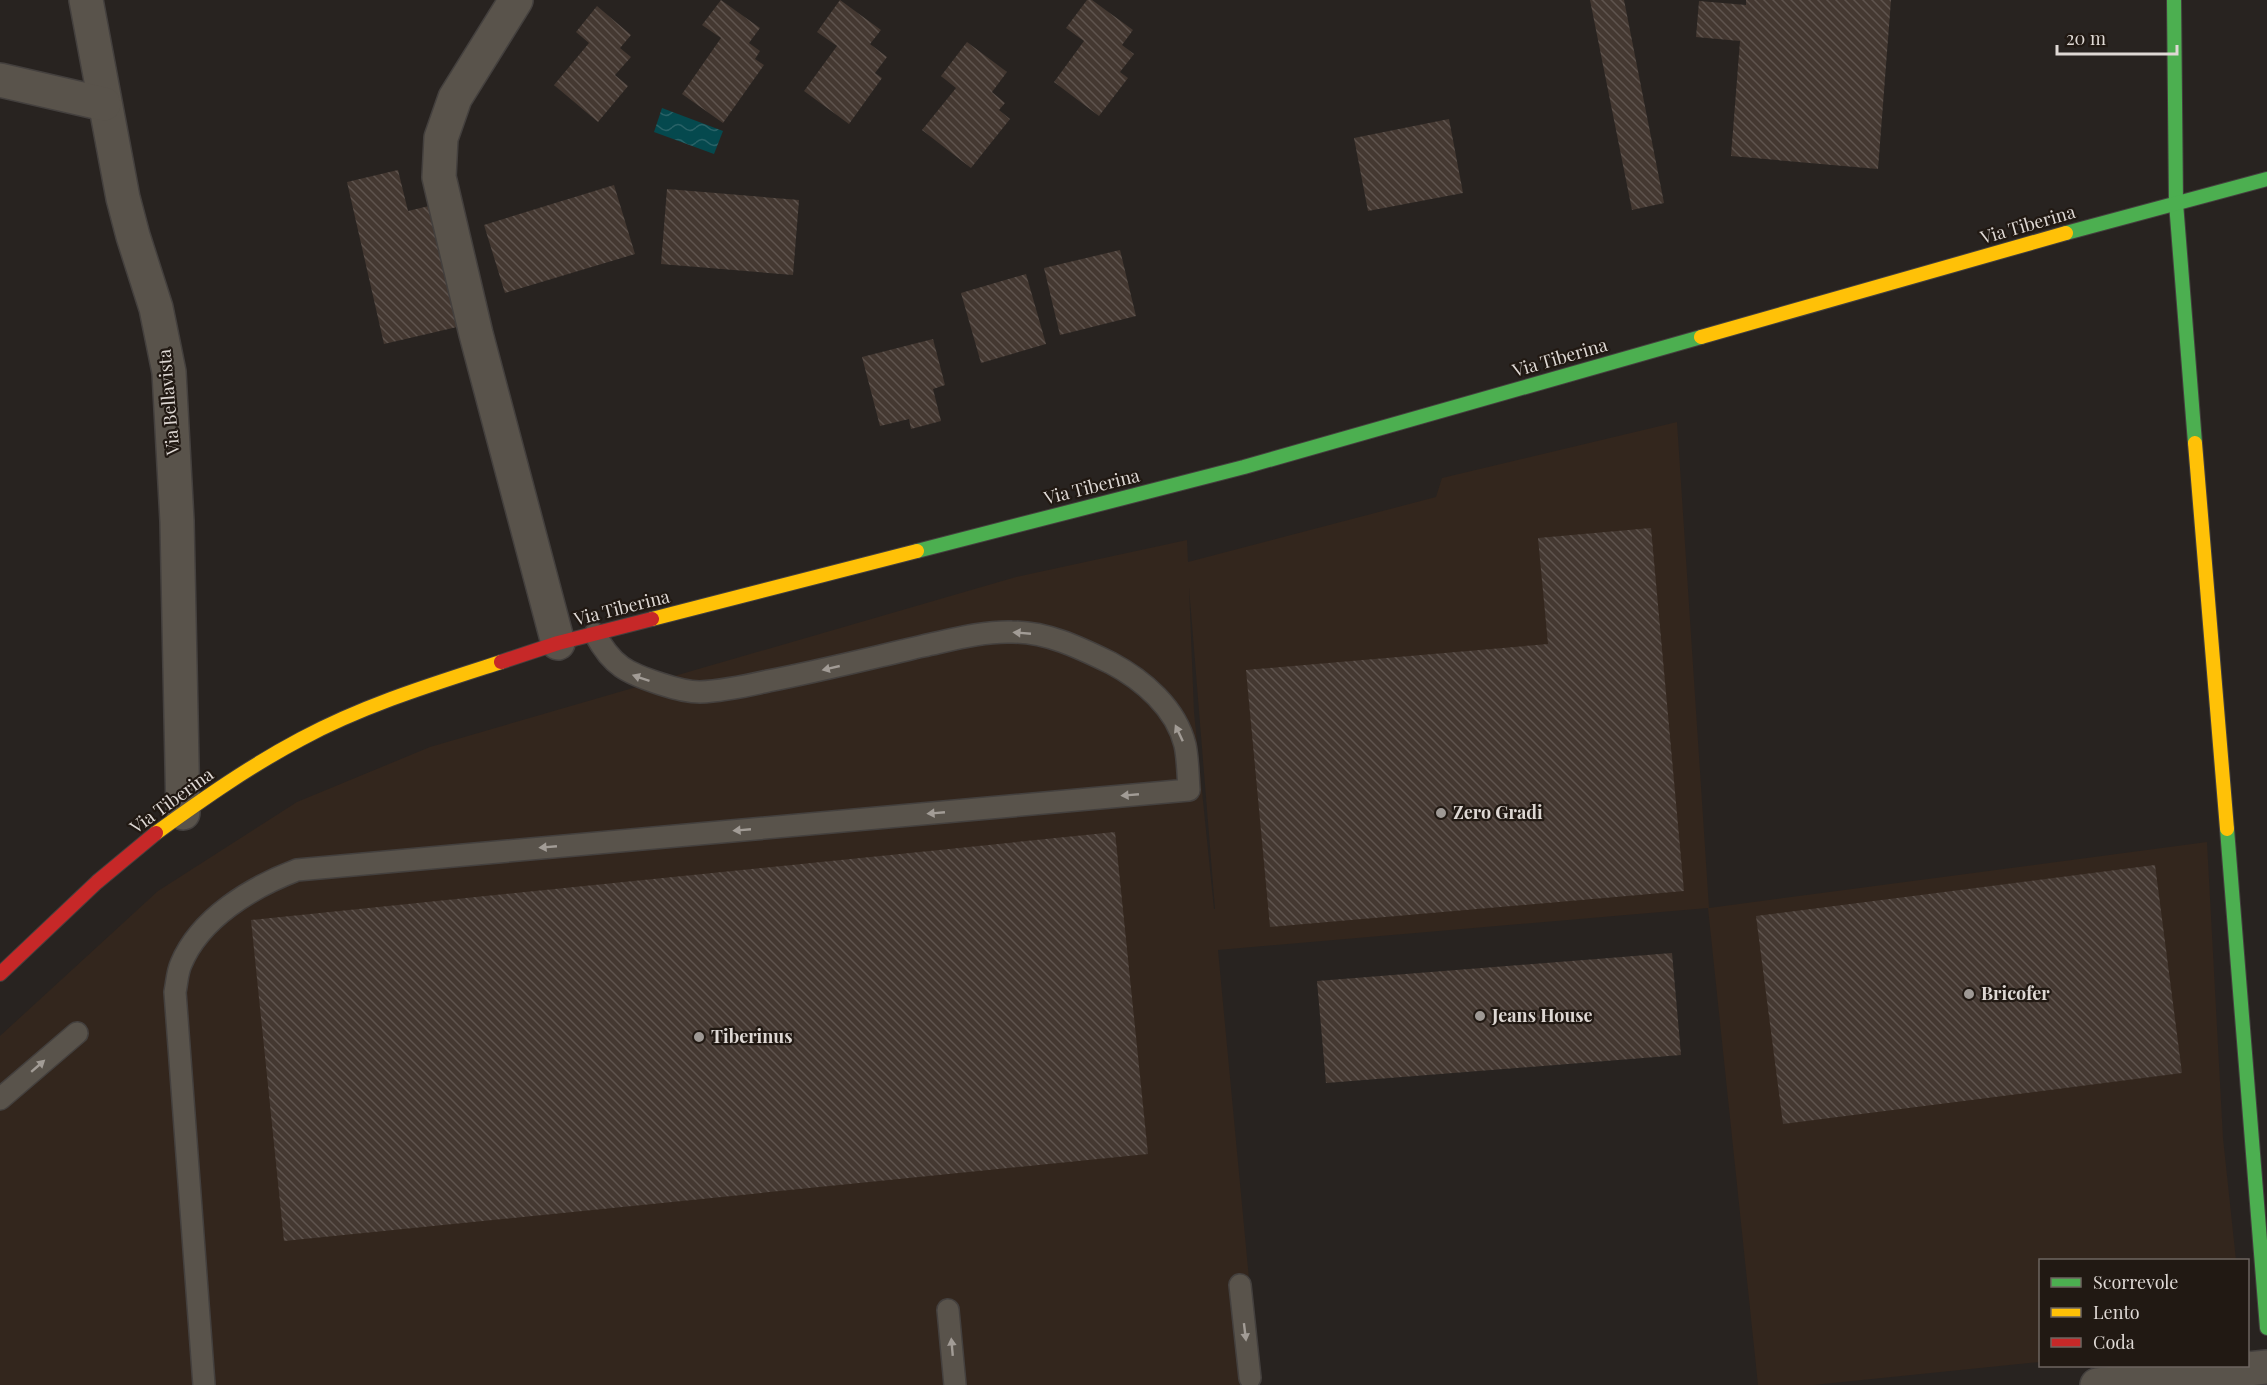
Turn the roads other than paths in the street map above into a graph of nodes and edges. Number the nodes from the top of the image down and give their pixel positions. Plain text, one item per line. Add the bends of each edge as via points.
1 (86, 0) edge
2 (516, 0) edge
3 (2174, 0) edge
4 (0, 80) edge
5 (104, 104) junction
6 (2267, 179) edge
7 (2176, 203) junction
8 (595, 634) junction
9 (558, 643) junction
10 (183, 813) junction
11 (0, 974) edge
12 (77, 1033) dead end
13 (0, 1099) edge
14 (1240, 1285) dead end
15 (948, 1310) dead end
16 (2267, 1328) edge
17 (2267, 1367) edge
18 (1250, 1378) dead end
19 (204, 1385) edge
20 (955, 1385) edge
21 (2097, 1385) edge

1 - 5 street, Via Bellavista
2 - 9 street via 455,98 441,138 439,177
3 - 7 main road
4 - 5 street
5 - 10 street, Via Bellavista via 130,227 156,308 169,372 177,521
6 - 7 main road, Via Tiberina
7 - 8 main road, Via Tiberina via 1244,467
7 - 16 main road
8 - 9 main road, Via Tiberina
8 - 19 lane via 615,662 632,675 699,692 793,677 955,639 1011,632 1040,634 1079,647 1141,680 1168,711 1185,745 1189,790 297,870 256,888 231,905 193,943 180,966 175,992
9 - 10 main road, Via Tiberina via 409,692 343,719 272,755
10 - 11 main road, Via Tiberina via 81,896
13 -> 12 lane
14 -> 18 lane
20 -> 15 lane
17 - 21 street

